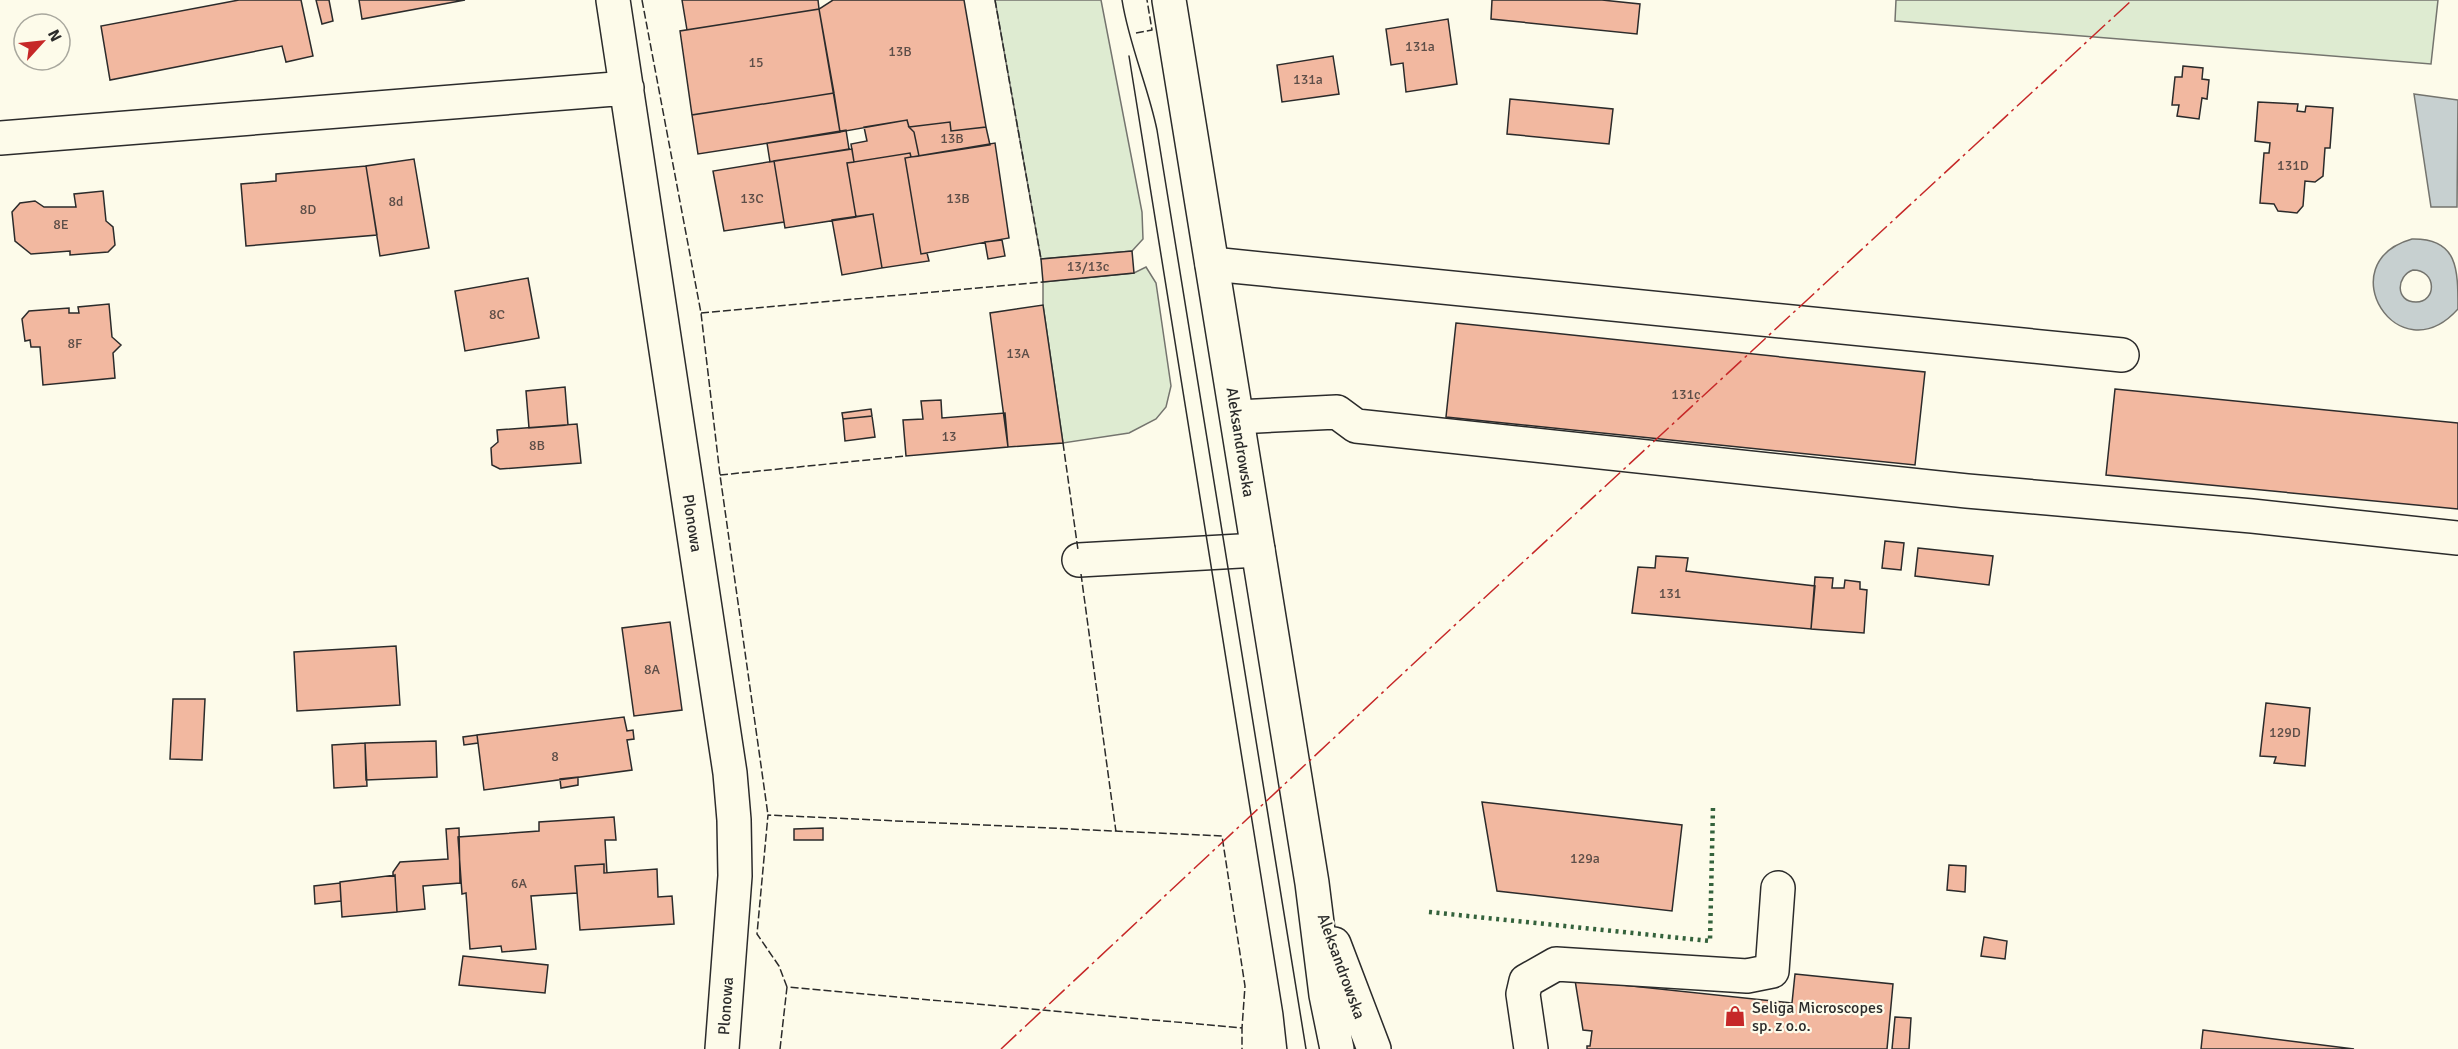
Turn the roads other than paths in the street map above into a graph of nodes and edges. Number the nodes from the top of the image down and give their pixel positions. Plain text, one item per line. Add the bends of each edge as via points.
1 (613, 0) edge
2 (1169, 0) edge
3 (627, 88) junction
4 (0, 138) edge
5 (1212, 264) junction
6 (2122, 355) dead end
7 (1237, 417) junction
8 (2458, 538) edge
9 (1258, 550) junction
10 (1079, 561) dead end
11 (1312, 883) junction
12 (1778, 888) dead end
13 (722, 1049) edge
14 (1336, 1049) edge
15 (1374, 1049) edge
16 (1531, 1049) edge

1 - 3 street, Plonowa
2 - 5 street, Aleksandrowska
3 - 4 street
3 - 13 street, Plonowa via 730,773 735,876
5 - 6 street
5 - 7 street, Aleksandrowska
7 - 8 street via 1337,412 1356,426
7 - 9 street, Aleksandrowska
9 - 10 street
9 - 11 street, Aleksandrowska
11 - 14 street, Aleksandrowska
11 - 15 street, Aleksandrowska
12 - 16 street via 1772,971 1747,975 1556,964 1526,981 1522,994

